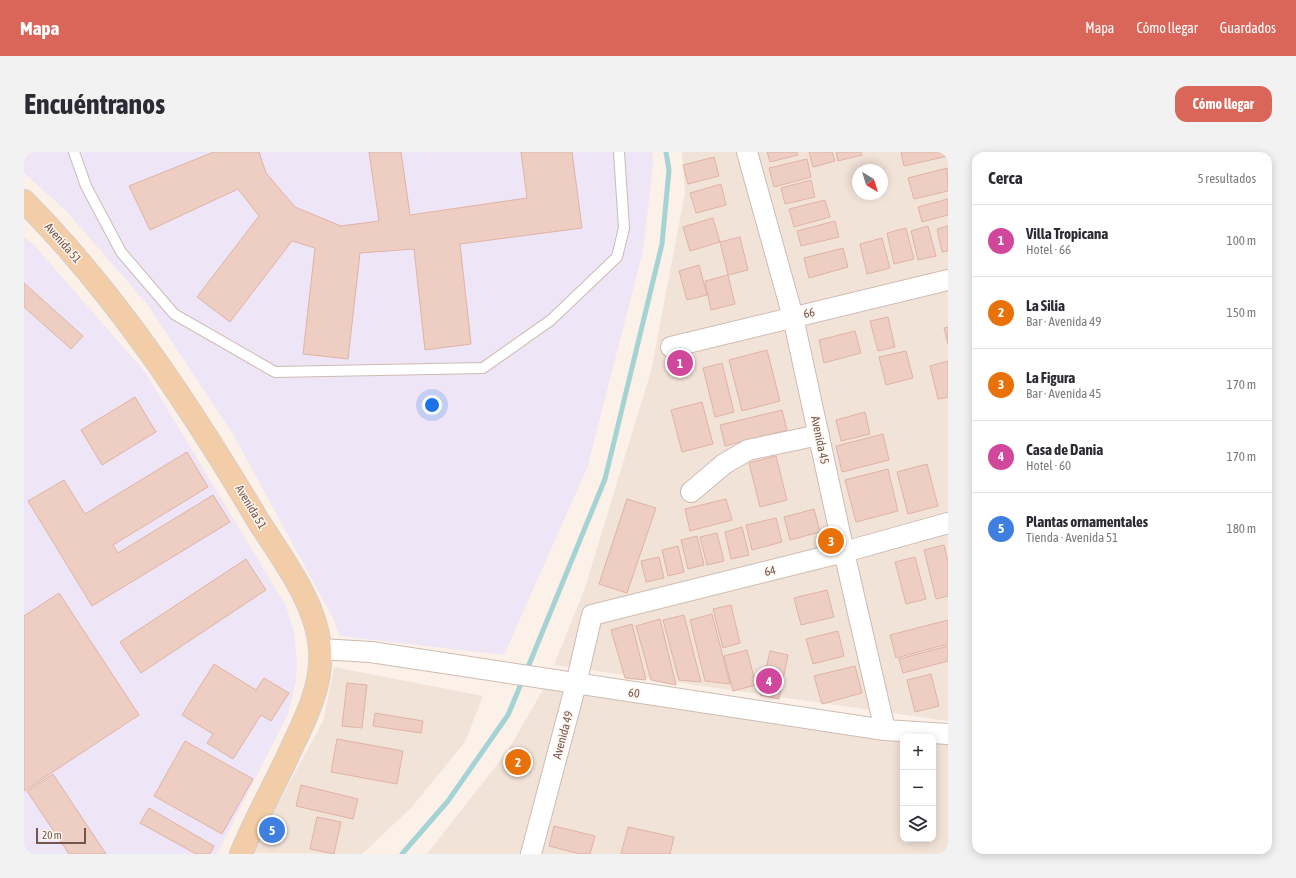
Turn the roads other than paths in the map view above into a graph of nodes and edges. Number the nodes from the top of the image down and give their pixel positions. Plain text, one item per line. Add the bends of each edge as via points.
1 (74, 152) edge
2 (619, 152) edge
3 (747, 152) edge
4 (24, 201) edge
5 (948, 280) edge
6 (793, 317) junction
7 (671, 347) dead end
8 (819, 435) junction
9 (691, 492) dead end
10 (948, 523) edge
11 (844, 552) junction
12 (592, 615) joint
13 (320, 649) junction
14 (576, 684) junction
15 (885, 730) junction
16 (948, 734) edge
17 (241, 854) edge
18 (531, 854) edge

1 - 2 lane via 86,186 121,252 174,314 275,372 483,368 551,320 617,257 624,228
3 - 6 street, Avenida 45
4 - 13 main road, Avenida 51 via 54,231 123,315 224,462 306,600 313,616
5 - 6 street, 66
6 - 7 street, 66
6 - 8 street, Avenida 45
8 - 9 street via 748,450 724,464
8 - 11 street, Avenida 45
10 - 11 street, 64
11 - 12 street, 64
11 - 15 street, Avenida 45
12 - 14 street, Avenida 49
13 - 14 street, 60 via 371,652
13 - 17 main road, Avenida 51 via 318,681 308,713
14 - 15 street, 60
14 - 18 street, Avenida 49
15 - 16 street, 60

